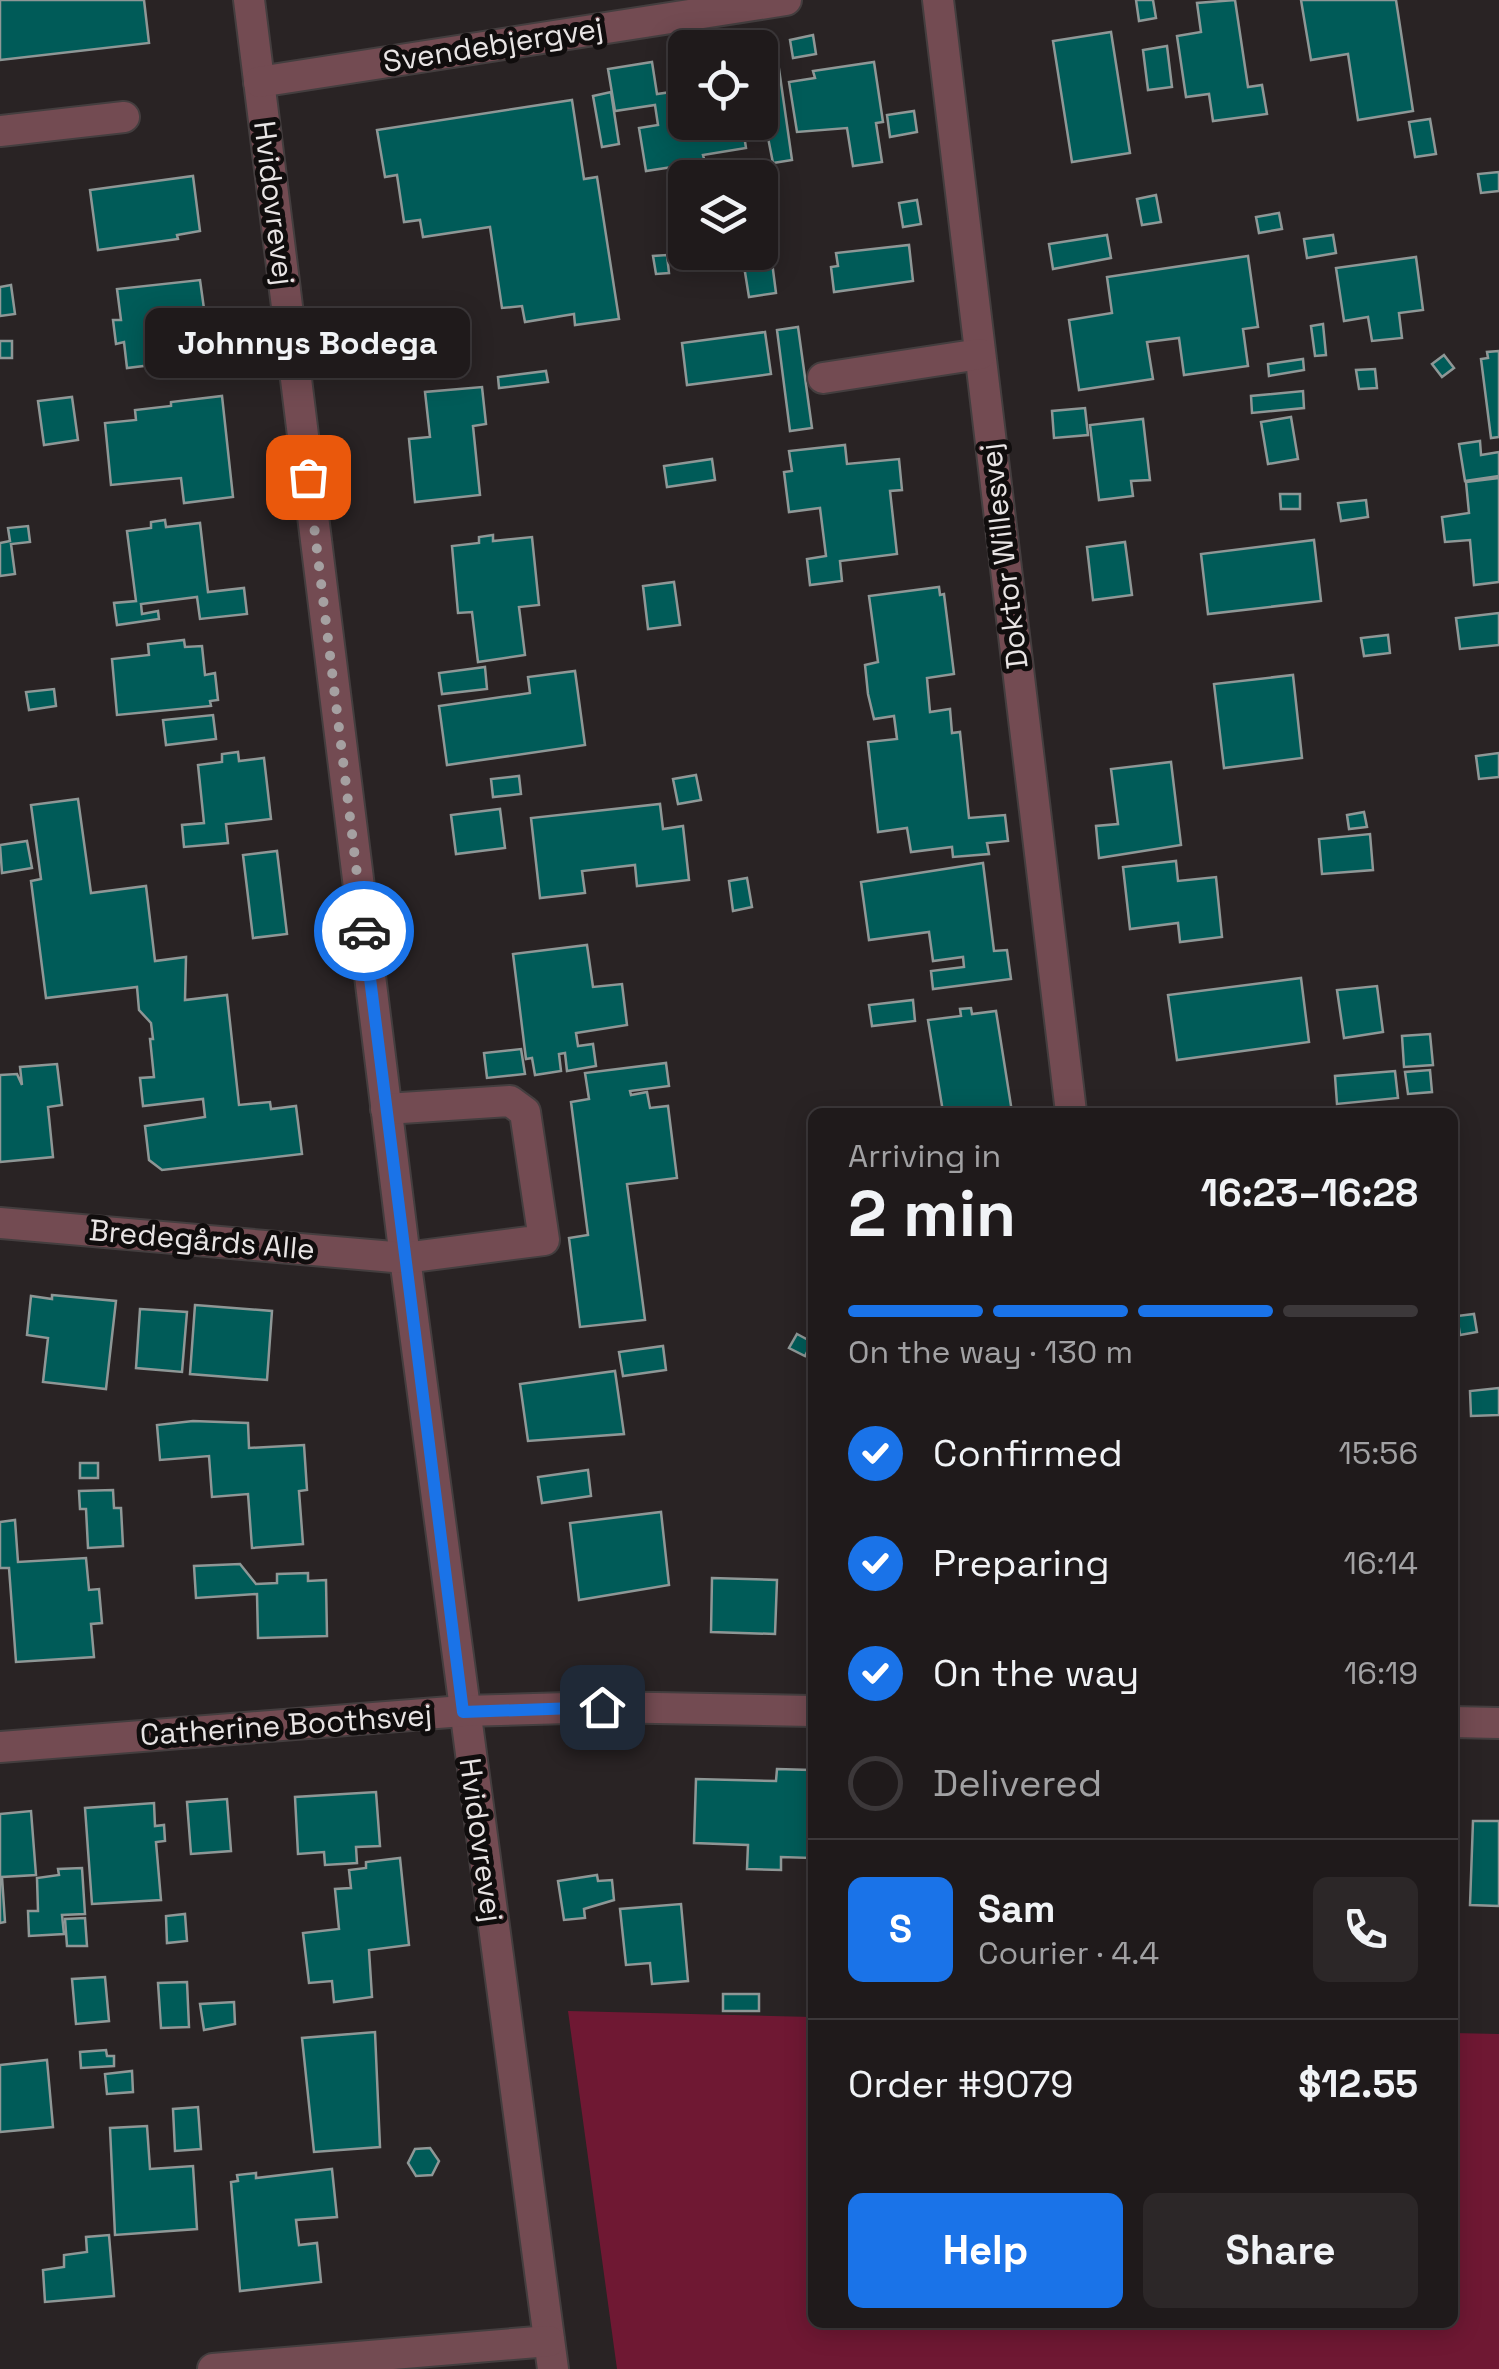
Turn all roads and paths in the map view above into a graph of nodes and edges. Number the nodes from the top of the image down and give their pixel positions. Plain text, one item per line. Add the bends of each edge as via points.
1 (248, 0) edge
2 (786, 0) edge
3 (938, 0) edge
4 (259, 82) junction
5 (124, 117) dead end
6 (0, 131) edge
7 (980, 354) junction
8 (823, 378) dead end
9 (1071, 1108) edge
10 (386, 1109) junction
11 (0, 1222) edge
12 (405, 1258) junction
13 (808, 1711) edge
14 (463, 1712) junction
15 (1458, 1722) edge
16 (1499, 1723) edge
17 (0, 1748) edge
18 (551, 2355) edge
19 (213, 2369) edge

1 - 4 street, Hvidovrevej
2 - 4 street, Svendebjergvej
3 - 7 street, Doktor Willesvej
4 - 10 street, Hvidovrevej
5 - 6 street
7 - 8 street
7 - 9 street, Doktor Willesvej
10 - 12 street, Hvidovrevej
10 - 12 street, Bredegårds Alle via 510,1101 524,1112 544,1240
11 - 12 street, Bredegårds Alle
12 - 14 street, Hvidovrevej
13 - 14 street, Catherine Boothsvej
14 - 17 street, Catherine Boothsvej
14 - 18 street, Hvidovrevej
15 - 16 street
18 - 19 street

